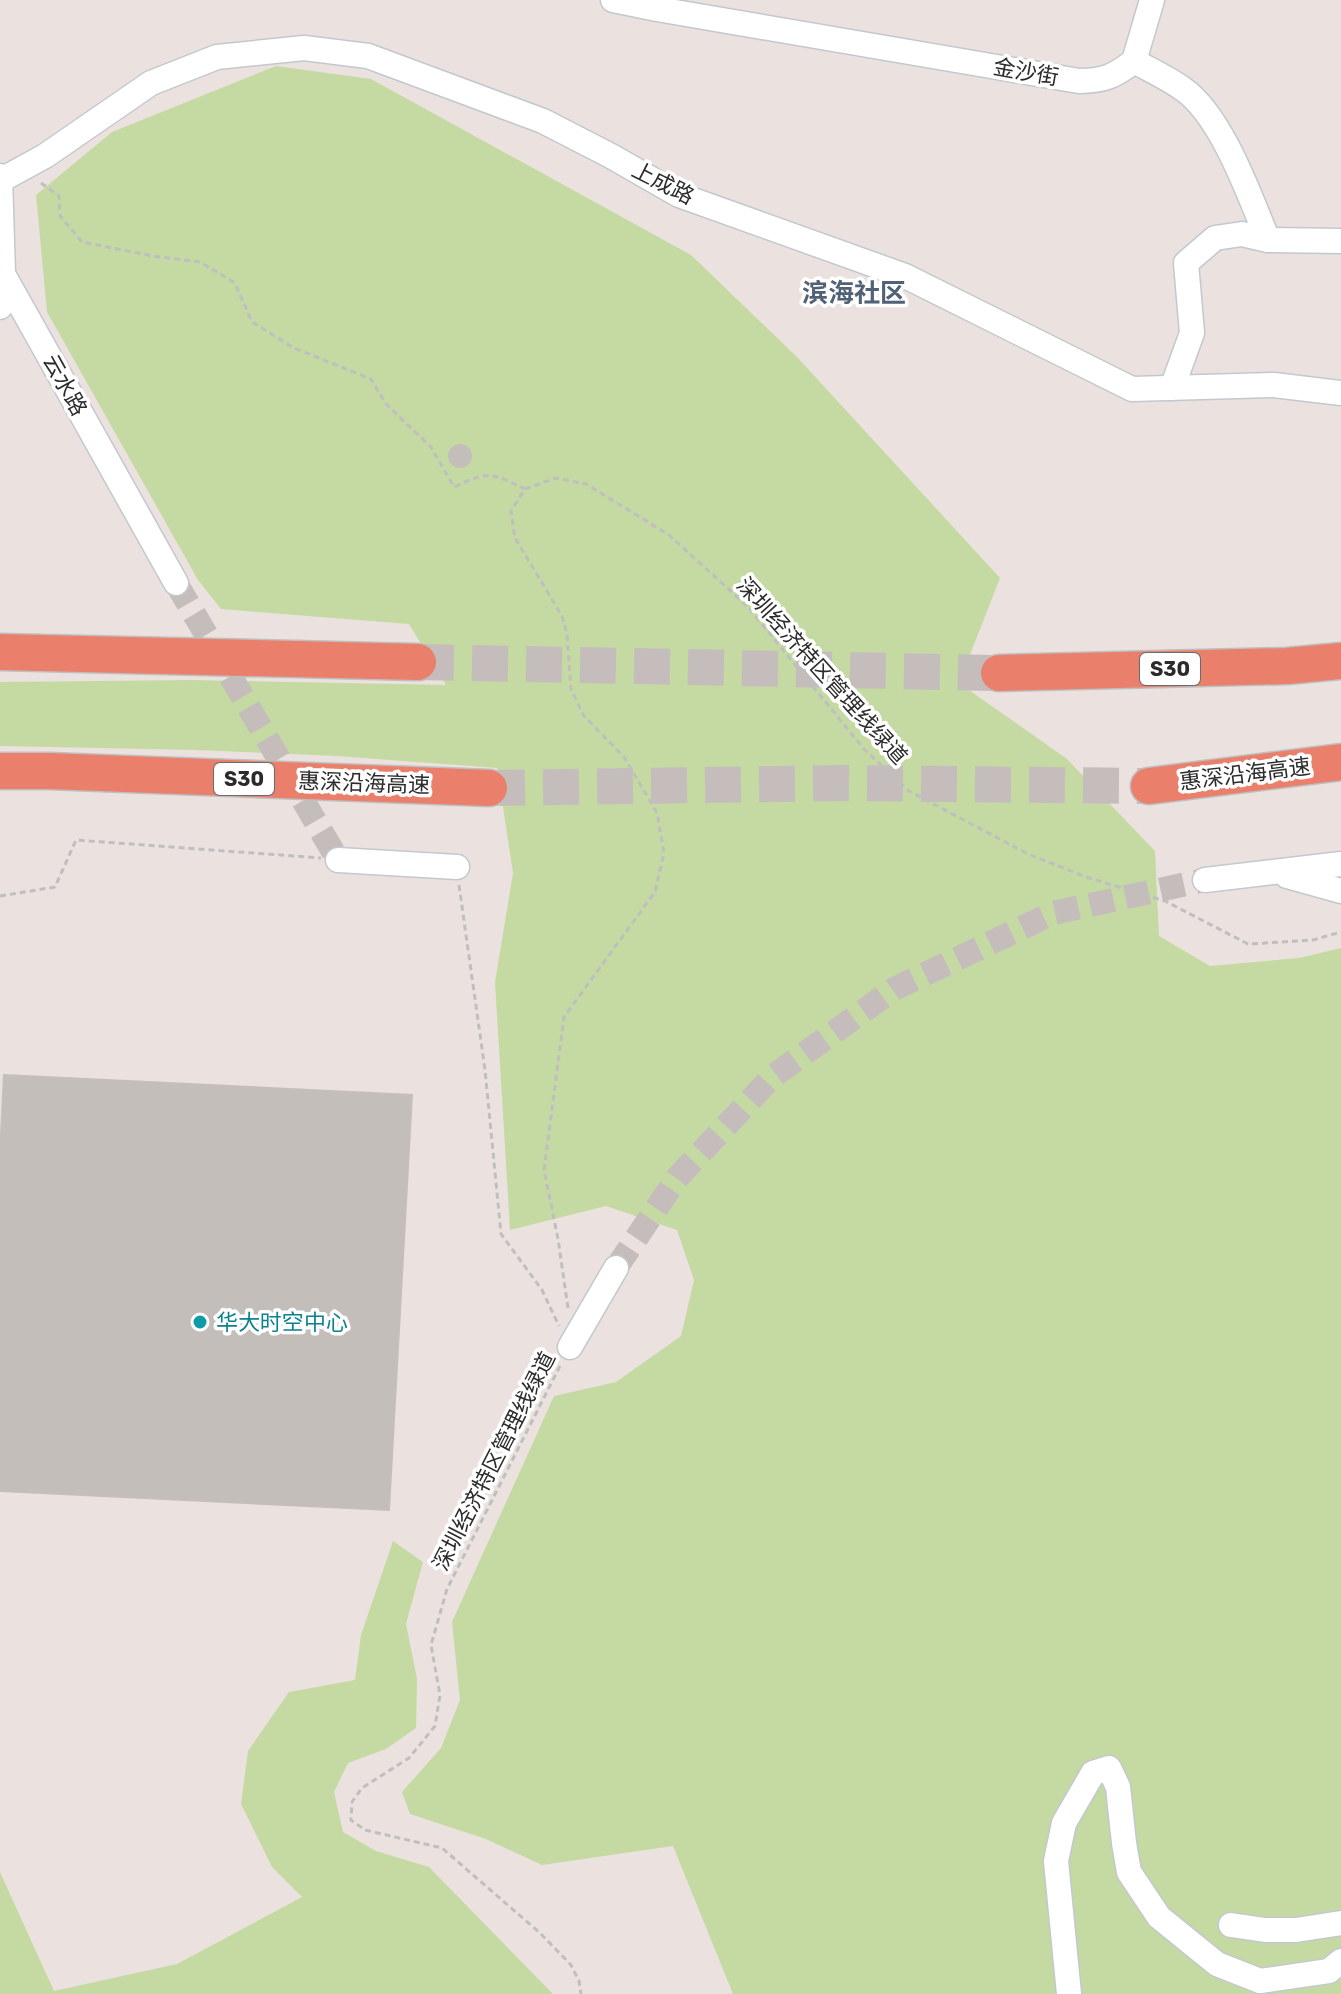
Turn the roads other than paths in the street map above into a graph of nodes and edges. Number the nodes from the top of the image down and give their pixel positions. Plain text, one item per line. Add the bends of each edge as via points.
1 (613, 0) edge
2 (1152, 0) edge
3 (657, 5) edge
4 (1134, 61) junction
5 (8, 175) edge
6 (1268, 240) junction
7 (1341, 241) edge
8 (3, 274) junction
9 (0, 307) edge
10 (1172, 388) junction
11 (1341, 393) edge
12 (176, 583) tunnel mouth
13 (0, 652) edge
14 (1341, 661) edge
15 (418, 662) tunnel mouth
16 (999, 673) tunnel mouth
17 (1341, 762) edge
18 (0, 771) edge
19 (1149, 786) tunnel mouth
20 (489, 788) tunnel mouth
21 (338, 860) road end
22 (1341, 864) edge
23 (457, 867) road end
24 (1274, 872) junction
25 (1205, 880) tunnel mouth
26 (1341, 891) edge
27 (616, 1268) tunnel mouth
28 (570, 1347) road end
29 (1341, 1923) edge
30 (1231, 1925) dead end
31 (1341, 1961) edge
32 (1069, 1994) edge

1 - 3 street, 金沙街
2 - 4 street
3 - 4 street, 金沙街 via 1079,81 1110,77
4 - 6 street via 1186,90 1208,116 1232,156
5 - 8 street, 云水路
5 - 10 street, 上成路 via 45,156 151,83 217,57 304,48 368,56 543,121 679,195 905,276 1132,389
6 - 7 street
6 - 10 street via 1242,234 1215,238 1186,263 1192,333
8 - 9 street
8 - 12 street, 云水路
10 - 11 street, 上成路 via 1274,385
13 - 15 highway
14 - 16 highway, S30
17 - 19 highway, 惠深沿海高速
18 - 20 highway, 惠深沿海高速 / S30
21 - 23 street
22 - 24 street
24 - 25 street
24 - 26 street
27 - 28 street
29 - 30 street via 1296,1930
31 - 32 street via 1329,1971 1260,1981 1217,1964 1159,1917 1129,1872 1118,1787 1109,1768 1093,1773 1064,1823 1056,1861

